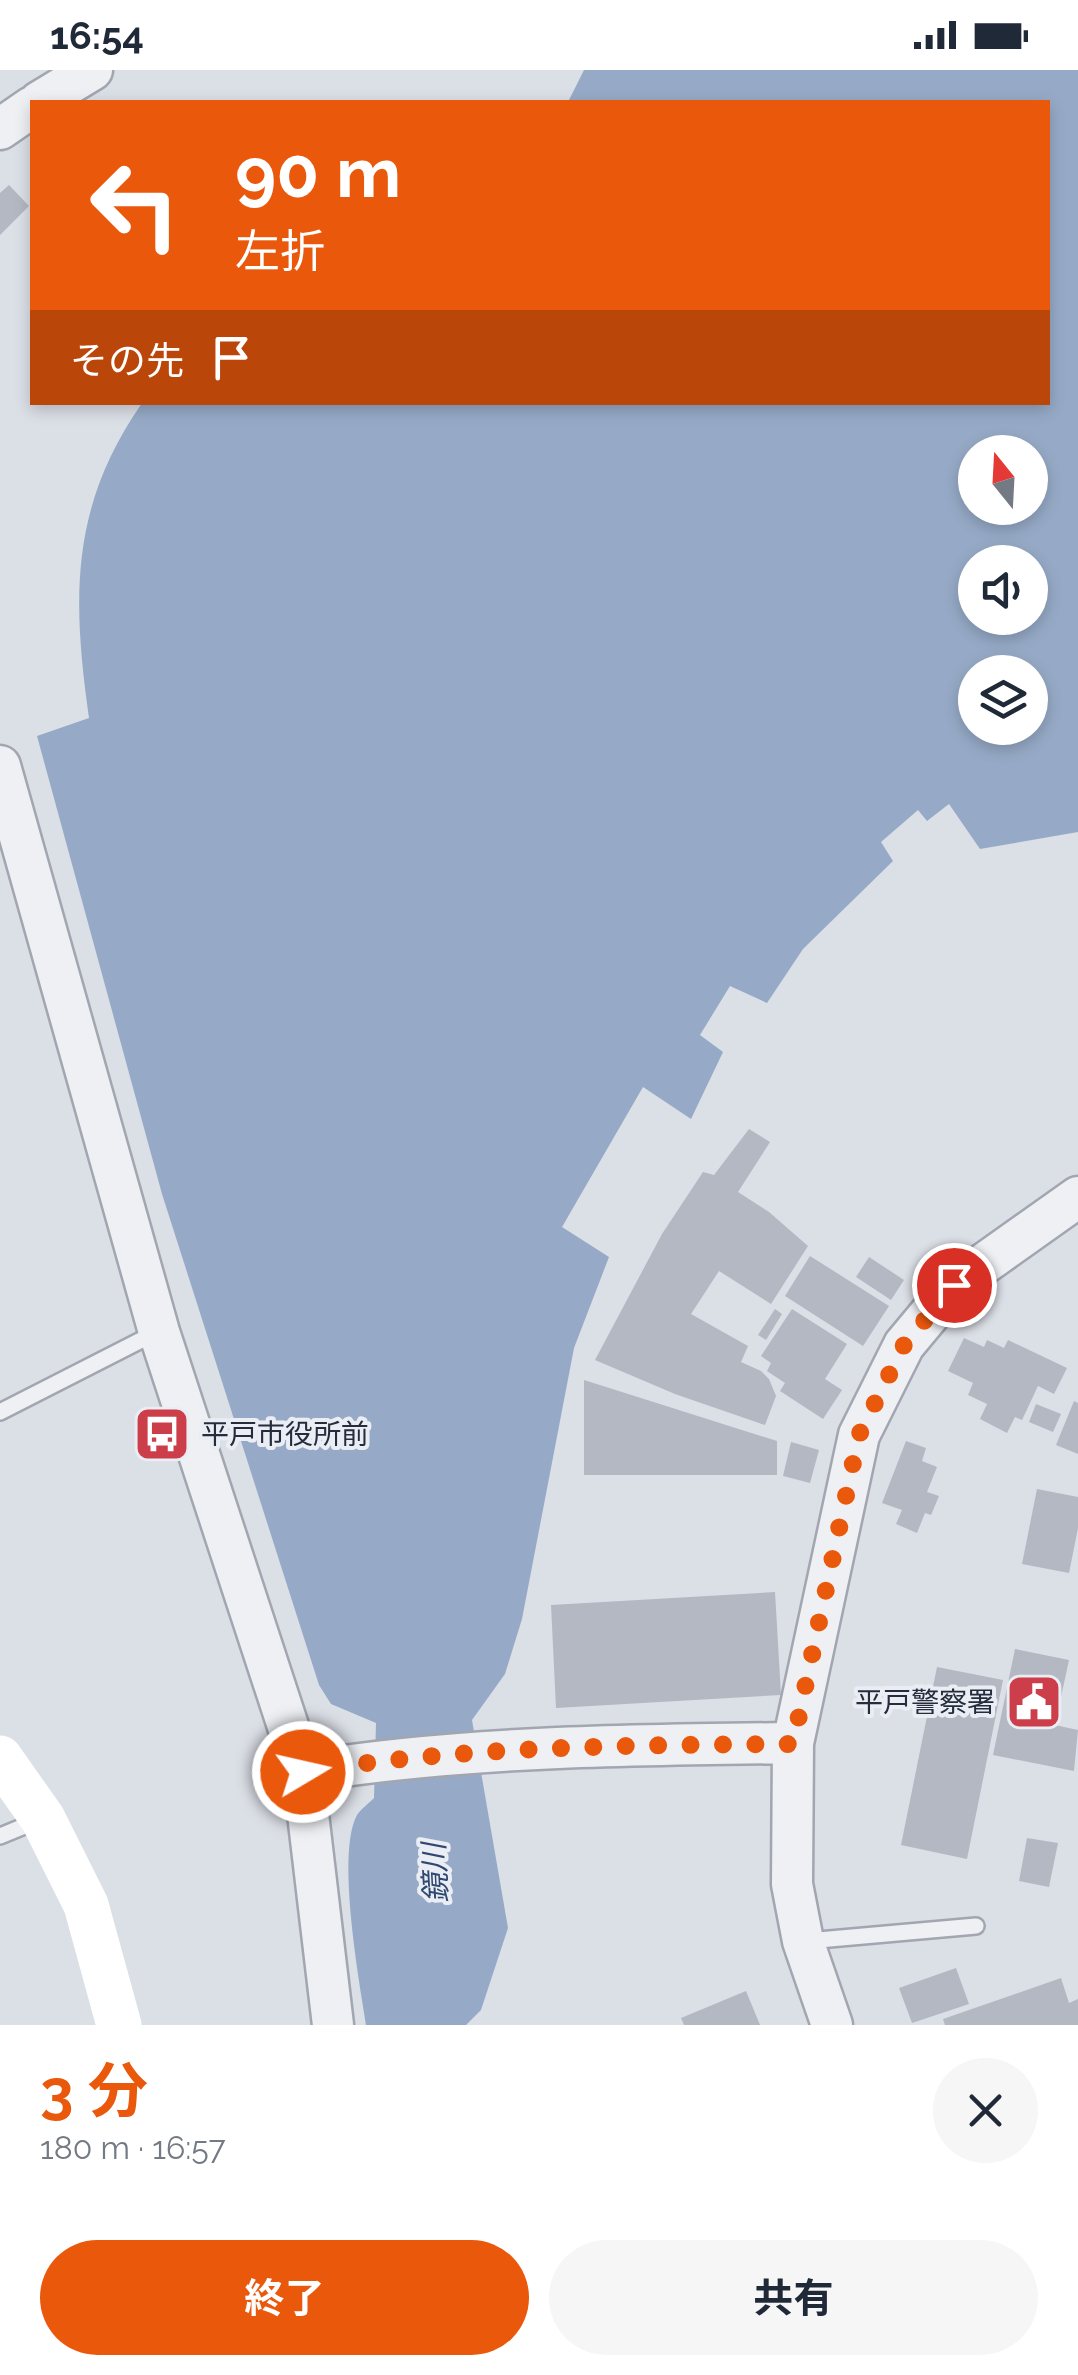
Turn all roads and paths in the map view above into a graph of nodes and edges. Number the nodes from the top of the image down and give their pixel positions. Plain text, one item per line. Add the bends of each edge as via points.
1 (92, 70) edge
2 (42, 100) edge
3 (30, 108) edge
4 (0, 130) edge
5 (0, 766) edge
6 (1078, 1197) edge
7 (159, 1332) junction
8 (0, 1412) edge
9 (793, 1744) junction
10 (0, 1758) edge
11 (303, 1772) junction
12 (43, 1819) junction
13 (0, 1836) edge
14 (976, 1926) dead end
15 (803, 1941) junction
16 (120, 2025) edge
17 (333, 2025) edge
18 (832, 2025) edge

1 - 2 street
3 - 4 street
5 - 7 street
6 - 9 street via 954,1285 904,1345 859,1435
7 - 8 lane
7 - 11 street
9 - 11 street via 660,1744 374,1760
9 - 15 street via 792,1884
10 - 12 main road
11 - 17 street
12 - 13 lane
12 - 16 main road via 86,1905
14 - 15 lane
15 - 18 street

